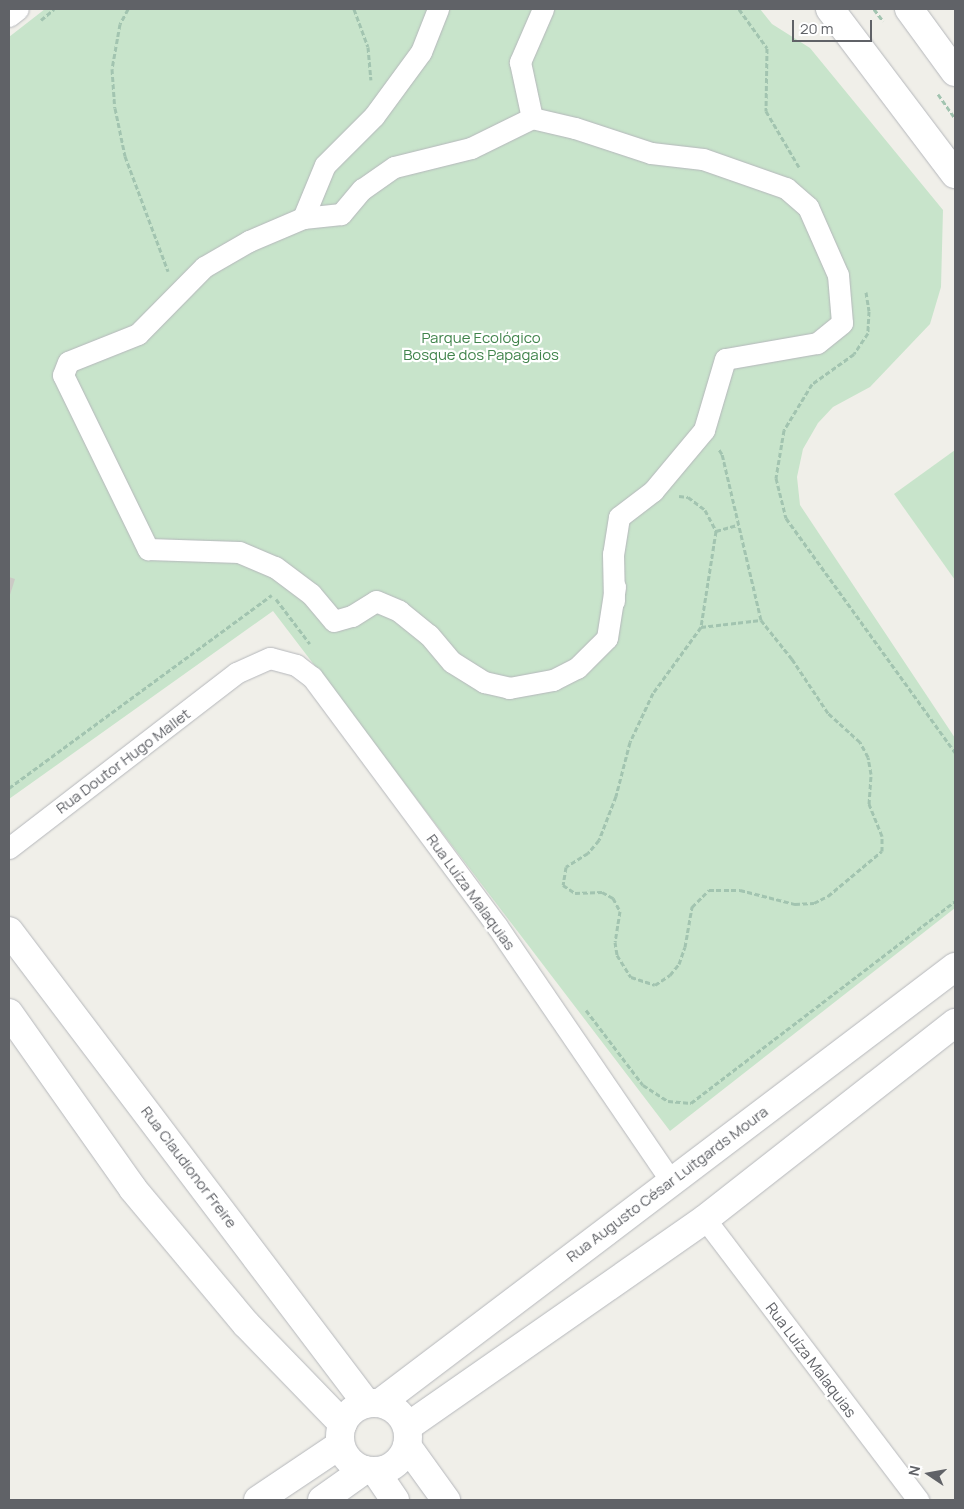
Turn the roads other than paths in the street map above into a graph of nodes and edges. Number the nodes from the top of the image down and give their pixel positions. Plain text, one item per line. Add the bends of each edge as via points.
1 (18, 9) edge
2 (438, 9) edge
3 (543, 9) edge
4 (830, 9) edge
5 (909, 9) edge
6 (9, 16) edge
7 (955, 72) edge
8 (532, 118) junction
9 (955, 174) edge
10 (302, 218) junction
11 (615, 587) junction
12 (613, 616) dead end
13 (236, 673) joint
14 (9, 848) edge
15 (9, 932) edge
16 (955, 967) edge
17 (9, 1013) edge
18 (955, 1023) edge
19 (670, 1181) junction
20 (705, 1219) junction
21 (373, 1403) junction
22 (342, 1435) junction
23 (407, 1436) junction
24 (370, 1471) junction
25 (258, 1500) edge
26 (322, 1500) edge
27 (395, 1500) edge
28 (446, 1500) edge
29 (918, 1500) edge

1 - 6 street
2 - 10 street via 421,52 374,116 325,165
3 - 8 street via 520,62
4 - 9 street
5 - 7 street
8 - 10 street via 471,148 394,167 362,189 341,214
8 - 11 street via 575,128 651,153 703,159 786,188 808,207 838,275 842,323 817,343 725,359 704,430 653,491 619,518 613,554
10 - 11 street via 250,241 204,267 138,334 68,362 63,375 148,549 239,552 275,567 311,594 334,621 352,616 376,601 399,612 421,629 452,662 484,682 509,688 553,680 577,668 607,638
11 - 12 street
13 - 14 street, Rua Doutor Hugo Mallet
13 - 19 street, Rua Luíza Malaquias via 270,658 296,665 312,677 497,926
15 - 21 street, Rua Claudionor Freire
16 - 19 street, Rua Augusto César Luitgards Moura
17 - 22 street via 133,1189
18 - 20 street
19 - 21 street, Rua Augusto César Luitgards Moura
20 - 23 street
20 - 29 street, Rua Luíza Malaquias
21 - 22 street, Rua Augusto César Luitgards Moura via 348,1415
21 - 23 street via 401,1415
22 - 24 street via 349,1460
22 - 25 street, Rua Augusto César Luitgards Moura
23 - 24 street via 401,1459 390,1468
23 - 28 street
24 - 26 street
24 - 27 street

